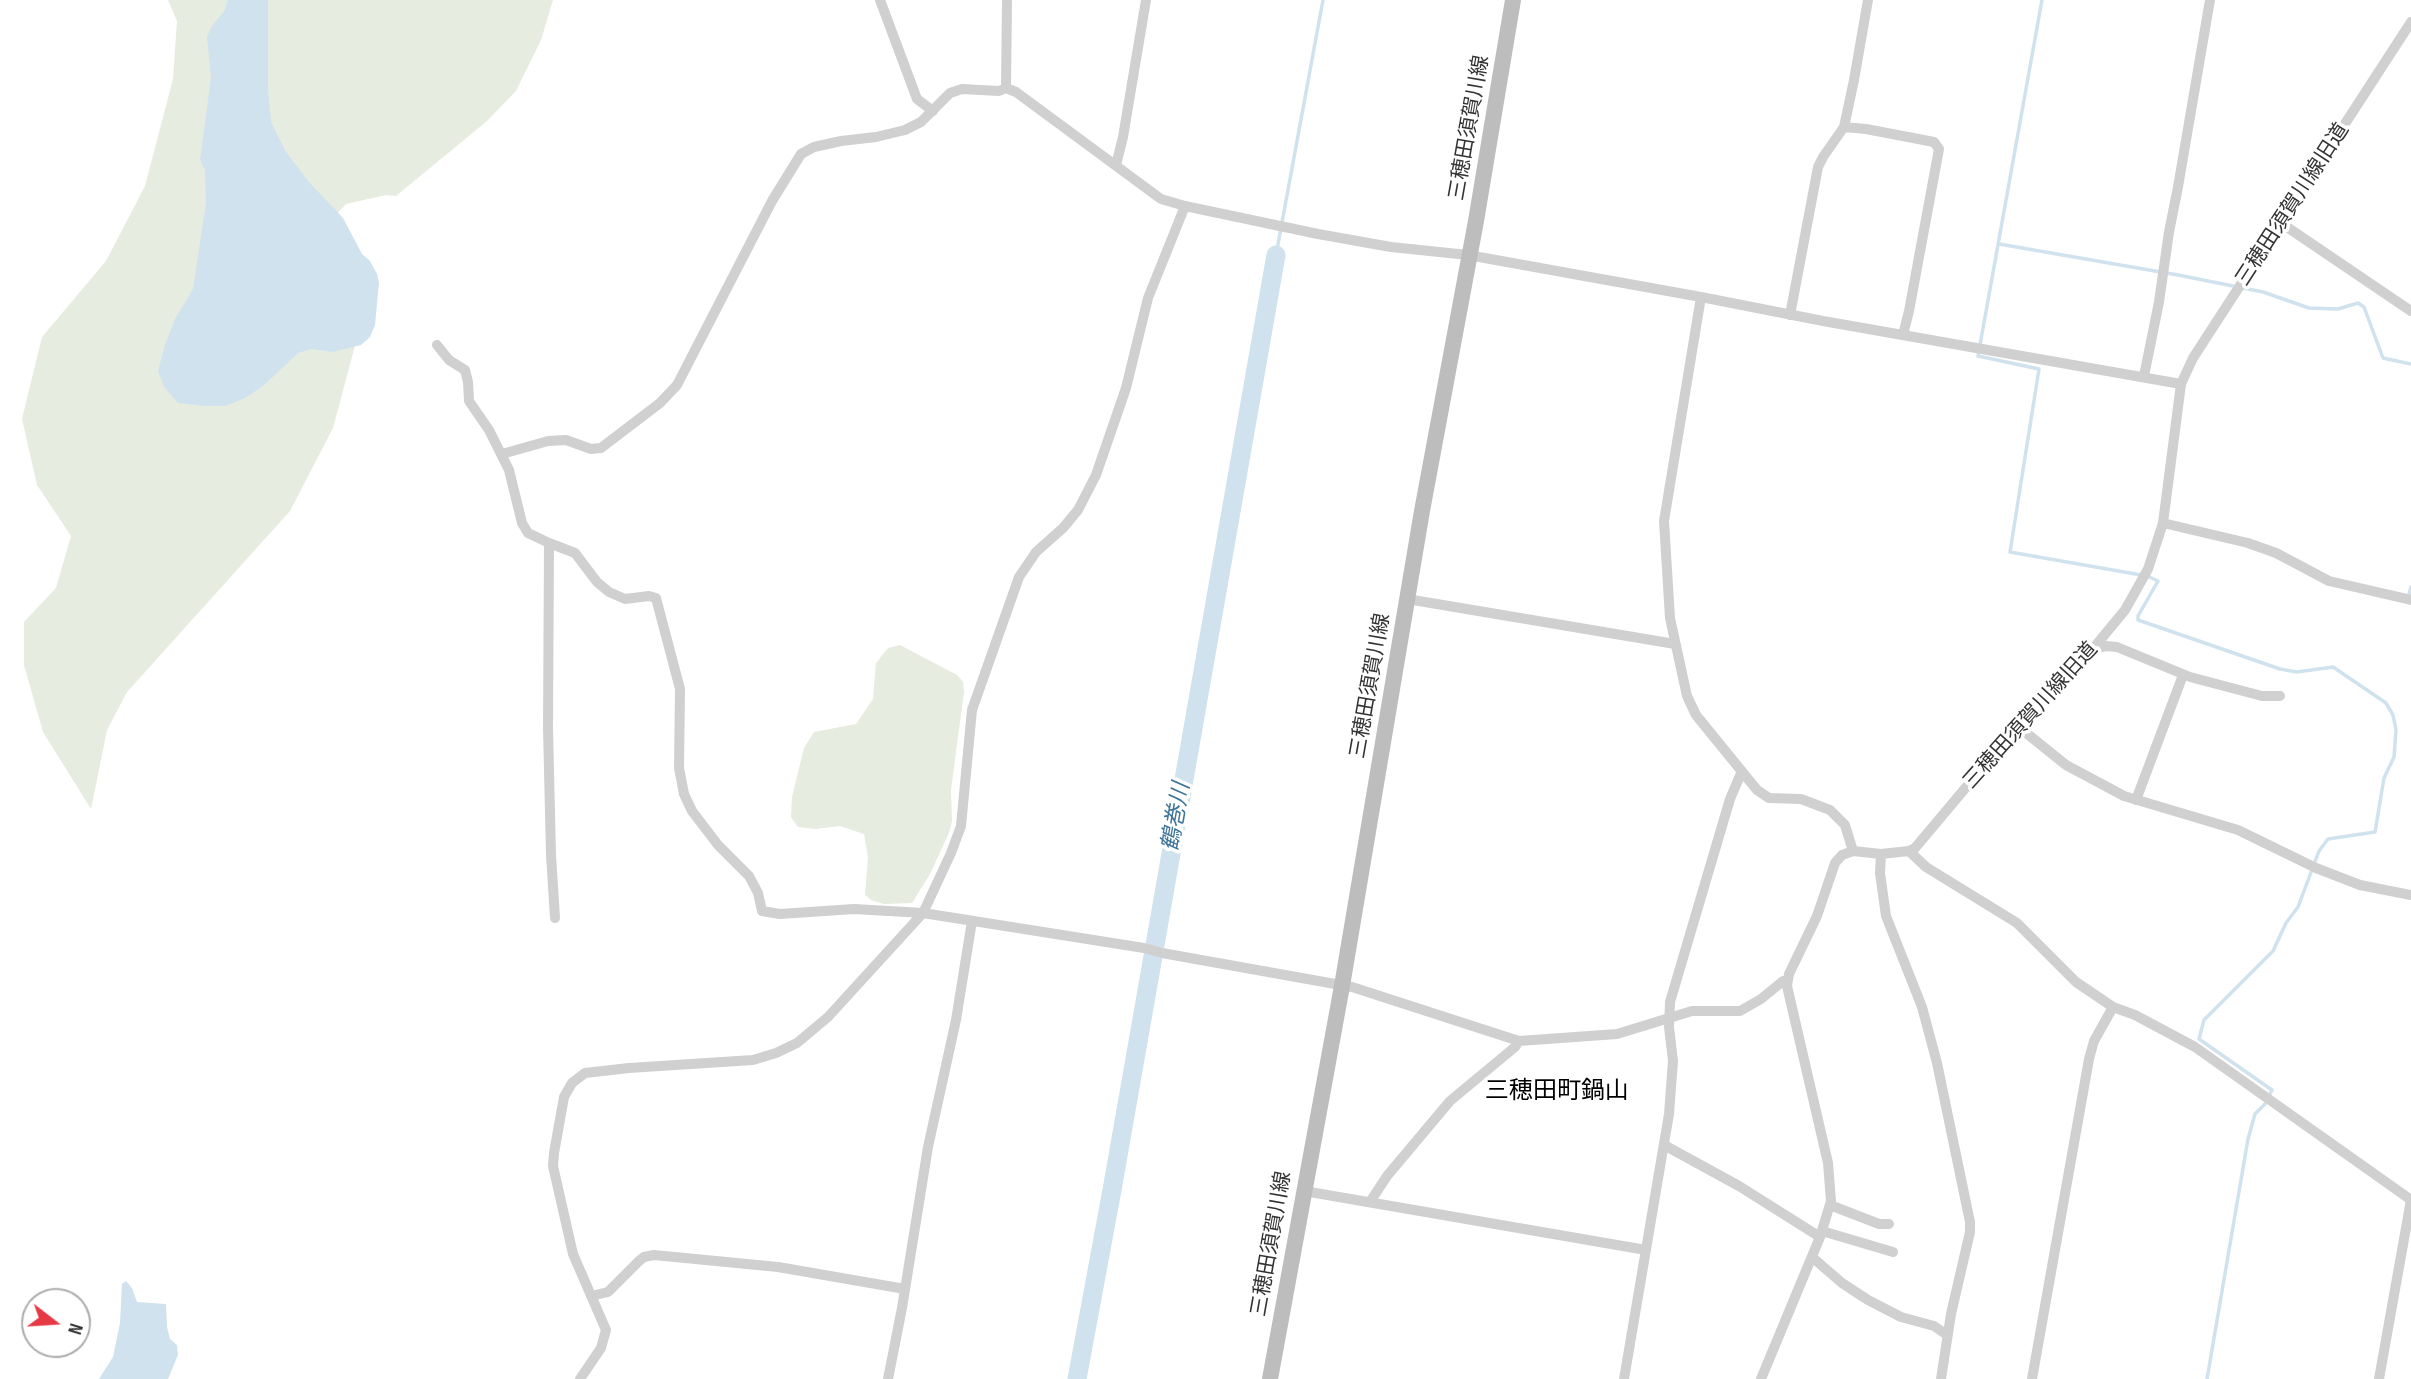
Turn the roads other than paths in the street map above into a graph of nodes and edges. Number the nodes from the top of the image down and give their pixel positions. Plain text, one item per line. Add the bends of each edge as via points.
1 (880, 0) edge
2 (1007, 0) edge
3 (1146, 0) edge
4 (1513, 0) edge
5 (1868, 0) edge
6 (2210, 0) edge
7 (2411, 22) edge
8 (1006, 88) junction
9 (933, 111) junction
10 (1844, 127) junction
11 (1116, 165) junction
12 (1185, 206) junction
13 (2281, 223) junction
14 (1468, 255) junction
15 (1701, 296) junction
16 (2411, 311) edge
17 (1790, 315) junction
18 (1903, 335) junction
19 (437, 345) dead end
20 (2144, 376) junction
21 (2181, 384) junction
22 (502, 454) junction
23 (2163, 523) junction
24 (549, 544) junction
25 (1407, 598) junction
26 (2411, 600) edge
27 (1675, 644) junction
28 (2092, 650) junction
29 (2183, 675) junction
30 (2280, 696) dead end
31 (2020, 728) junction
32 (1742, 771) junction
33 (2136, 800) junction
34 (1853, 851) junction
35 (1909, 851) junction
36 (1881, 853) junction
37 (2411, 895) edge
38 (923, 913) junction
39 (555, 918) dead end
40 (972, 921) junction
41 (1787, 980) junction
42 (1342, 986) junction
43 (2113, 1007) junction
44 (1669, 1019) junction
45 (1519, 1041) junction
46 (1664, 1145) junction
47 (1304, 1191) junction
48 (1370, 1202) junction
49 (1830, 1205) junction
50 (1889, 1224) dead end
51 (1821, 1234) junction
52 (1646, 1250) junction
53 (1893, 1252) dead end
54 (1812, 1257) junction
55 (905, 1289) junction
56 (591, 1296) junction
57 (1947, 1335) junction
58 (580, 1379) edge
59 (888, 1379) edge
60 (1270, 1379) edge
61 (1624, 1379) edge
62 (1761, 1379) edge
63 (1941, 1379) edge
64 (2032, 1379) edge
65 (2379, 1379) edge

1 - 9 street via 917,99
2 - 8 street
3 - 11 street
4 - 14 main road, 三穂田須賀川線
5 - 10 street
6 - 20 street
7 - 13 street, 三穂田須賀川線旧道
8 - 9 street via 957,90
8 - 11 street
9 - 22 street via 897,133 841,141 801,154 677,385 660,403 601,448 548,441
10 - 17 street via 1818,167
10 - 18 street via 1934,142 1938,149
11 - 12 street via 1161,199
12 - 14 street via 1391,247
12 - 38 street via 1148,298 1126,388 1096,475 1078,510 1019,577 972,709 961,826
13 - 16 street
13 - 21 street, 三穂田須賀川線旧道 via 2193,358
14 - 15 street
14 - 25 main road, 三穂田須賀川線
15 - 17 street
15 - 27 street via 1664,521
17 - 18 street
18 - 20 street
19 - 22 street via 465,370 469,401
20 - 21 street
21 - 23 street, 三穂田須賀川線旧道
22 - 24 street via 522,523 528,533
23 - 26 street via 2248,543 2329,581
23 - 28 street, 三穂田須賀川線旧道 via 2148,569 2125,610
24 - 38 street via 575,553 609,592 625,599 656,598 680,689 679,768 684,794 718,845 753,882 762,911
24 - 39 street via 548,728
25 - 27 street
25 - 42 main road, 三穂田須賀川線
27 - 32 street via 1690,706
28 - 29 street via 2117,647
28 - 31 street, 三穂田須賀川線旧道
29 - 30 street via 2262,696
29 - 33 street
31 - 33 street via 2066,765
31 - 35 street, 三穂田須賀川線旧道
32 - 34 street via 1764,796 1801,799 1830,810 1849,832
32 - 44 street via 1730,799
33 - 37 street via 2238,830 2360,885
34 - 36 street
34 - 41 street via 1835,863
35 - 36 street
35 - 43 street via 1945,880 2017,923 2076,982
36 - 57 street via 1886,916 1922,1007 1970,1222
38 - 40 street
38 - 56 street via 828,1017 806,1037 776,1054 753,1060 598,1071 585,1073 572,1083 560,1113 553,1166 573,1254
40 - 42 street
40 - 55 street
41 - 44 street via 1745,1009 1692,1011
41 - 49 street via 1828,1163
42 - 45 street
42 - 47 main road, 三穂田須賀川線
43 - 64 street via 2089,1059
43 - 65 street via 2195,1047 2411,1200
44 - 45 street via 1617,1034
44 - 46 street via 1673,1061
45 - 48 street via 1450,1101
46 - 51 street
46 - 52 street
47 - 48 street
47 - 60 main road, 三穂田須賀川線
48 - 52 street
49 - 50 street
49 - 51 street
51 - 53 street
51 - 54 street
52 - 61 street
54 - 57 street via 1868,1300
54 - 62 street
55 - 56 street via 778,1267 654,1255 639,1261 608,1292
55 - 59 street
56 - 58 street via 606,1334
57 - 63 street

